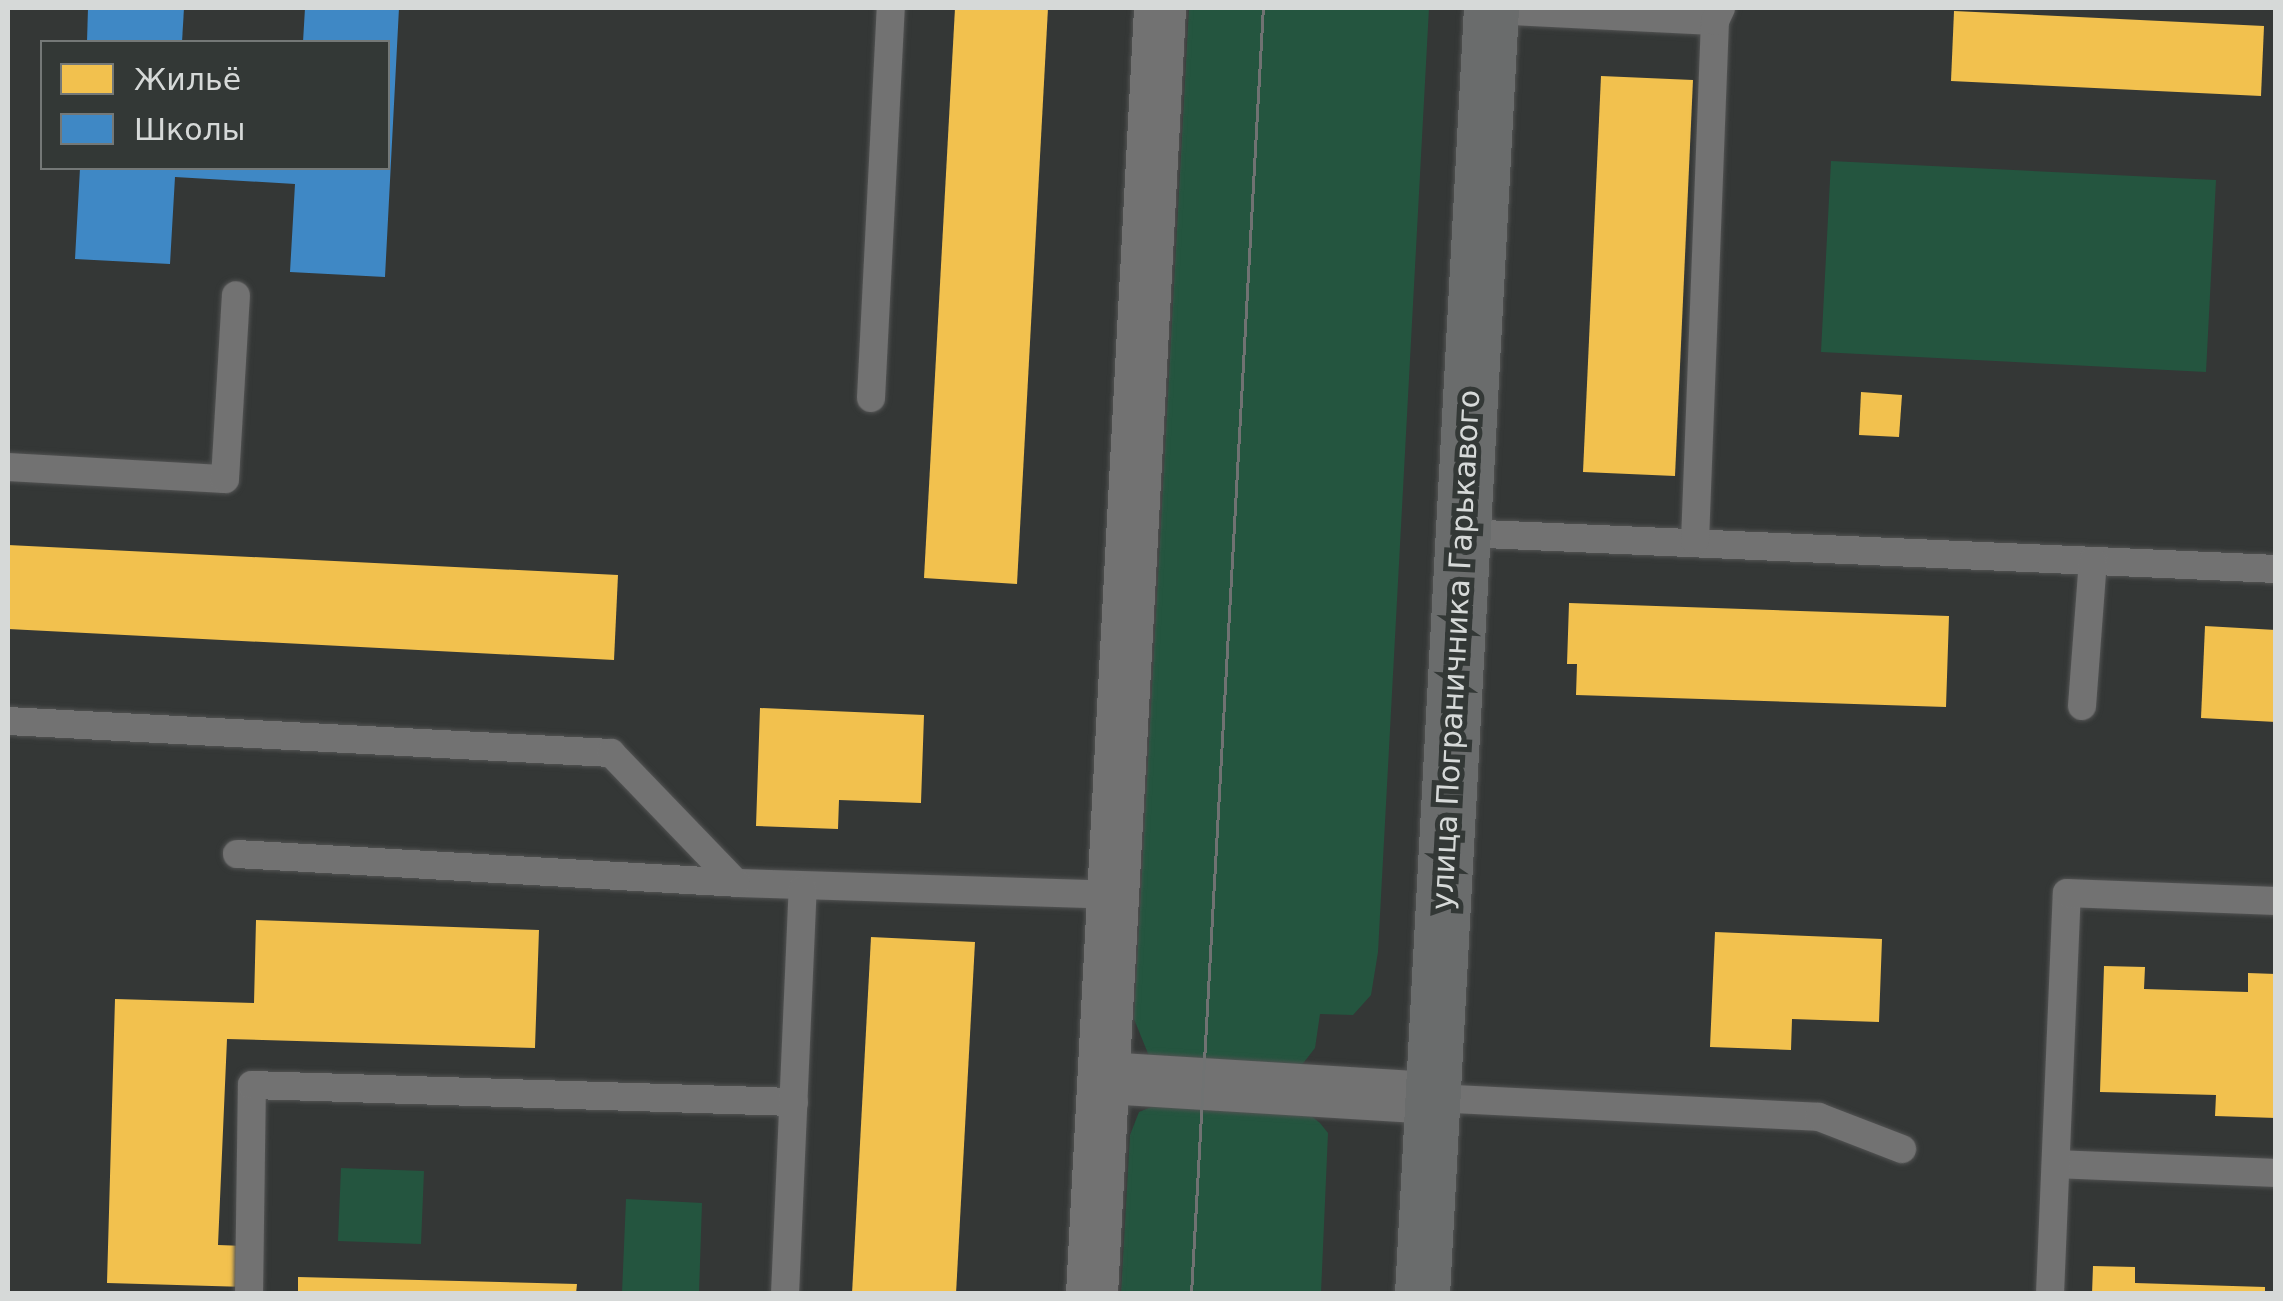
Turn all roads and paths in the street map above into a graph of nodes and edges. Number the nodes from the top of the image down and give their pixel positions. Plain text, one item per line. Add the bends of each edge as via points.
1 (890, 8) edge
2 (1160, 8) edge
3 (1490, 9) edge
4 (1718, 14) edge
5 (236, 295) dead end
6 (870, 398) dead end
7 (8, 467) edge
8 (1462, 533) junction
9 (1695, 541) junction
10 (2093, 562) junction
11 (2276, 569) edge
12 (2082, 706) dead end
13 (8, 721) edge
14 (238, 854) dead end
15 (736, 883) junction
16 (803, 889) junction
17 (1114, 895) junction
18 (2276, 901) edge
19 (1105, 1078) junction
20 (1432, 1098) junction
21 (794, 1102) junction
22 (1902, 1149) dead end
23 (2056, 1164) junction
24 (2276, 1173) edge
25 (249, 1294) edge
26 (785, 1294) edge
27 (1092, 1294) edge
28 (1422, 1294) edge
29 (2050, 1294) edge

1 - 6 lane
2 - 17 street
3 - 4 lane
3 - 8 street, улица Пограничника Гарькавого
4 - 9 lane
5 - 7 lane via 225,480
8 - 9 lane
8 - 20 street, улица Пограничника Гарькавого
9 - 10 lane
10 - 11 lane
10 - 12 lane
13 - 15 lane via 611,753
14 - 15 lane
15 - 16 lane
16 - 17 lane
16 - 21 lane
17 - 19 street
18 - 23 lane via 2067,893
19 - 20 street
19 - 27 street
20 - 22 lane via 1819,1117
20 - 28 street, улица Пограничника Гарькавого
21 - 25 lane via 252,1084
21 - 26 lane
23 - 24 lane
23 - 29 lane

